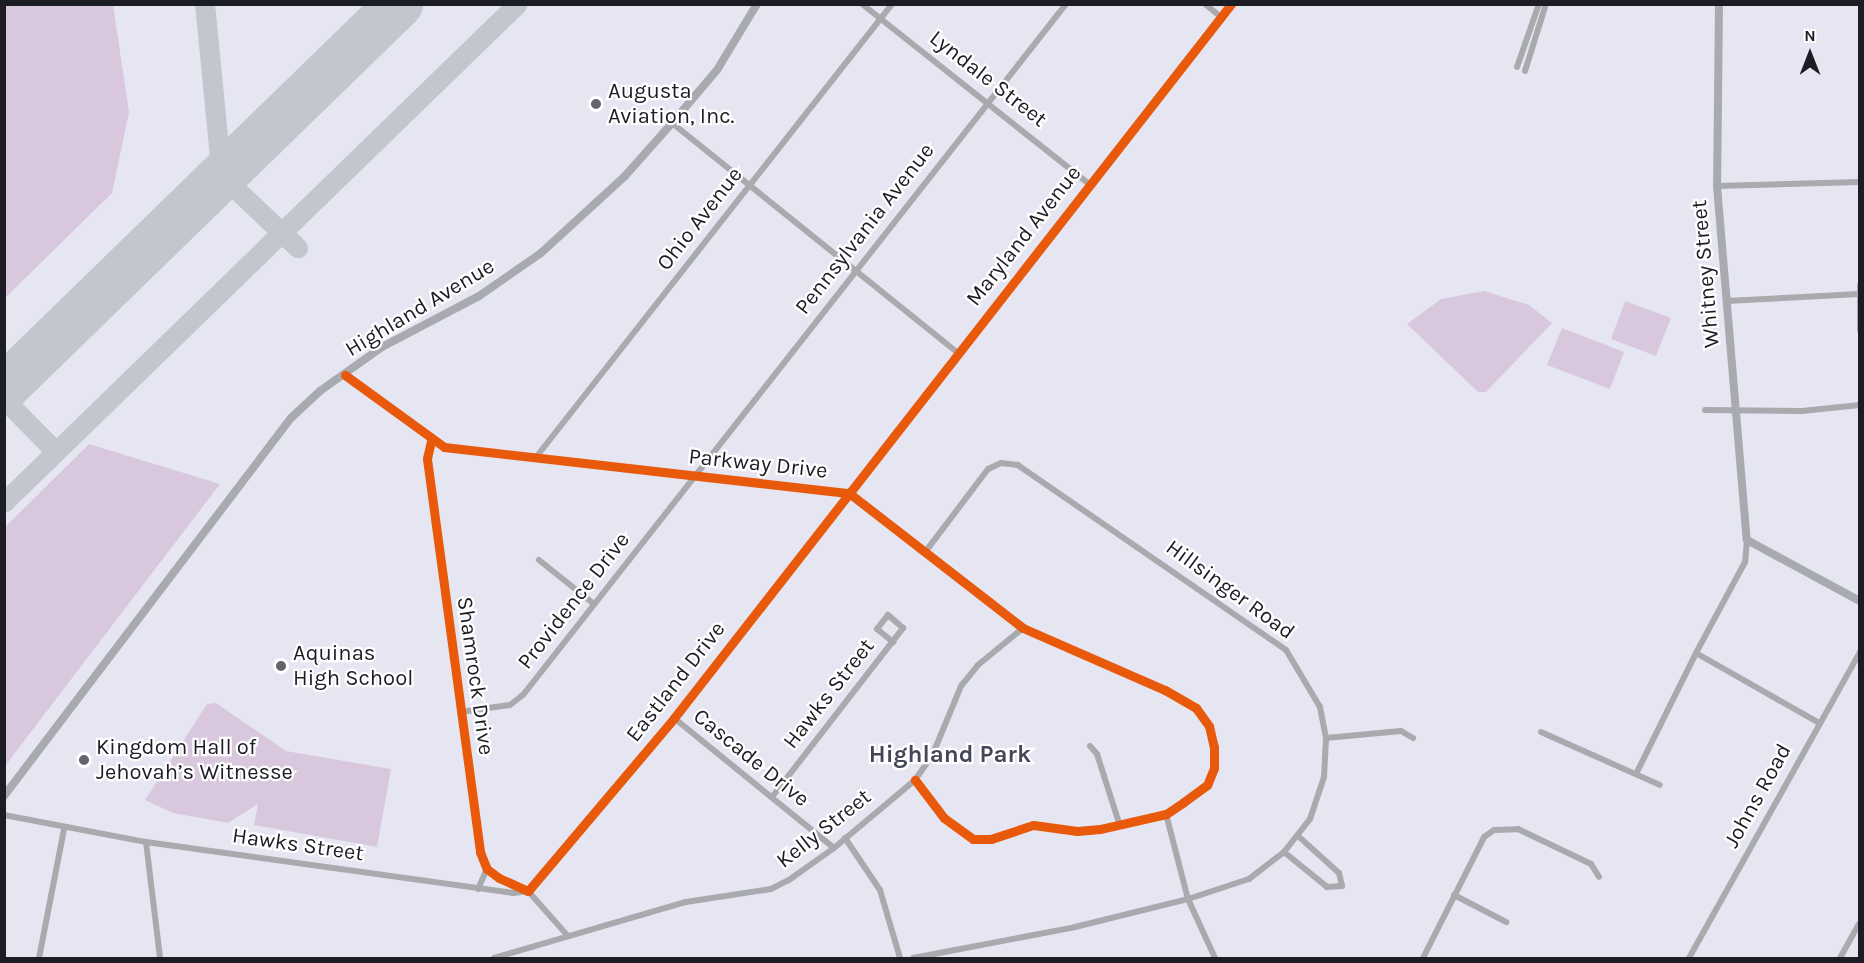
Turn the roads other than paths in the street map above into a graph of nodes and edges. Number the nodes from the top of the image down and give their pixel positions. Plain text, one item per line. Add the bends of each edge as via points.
1 (757, 4) edge
2 (862, 4) edge
3 (892, 4) edge
4 (1066, 4) edge
5 (1205, 4) edge
6 (1231, 4) edge
7 (1539, 4) edge
8 (1546, 4) edge
9 (1719, 4) edge
10 (1221, 17) junction
11 (881, 18) junction
12 (1517, 67) dead end
13 (1526, 71) dead end
14 (989, 102) junction
15 (672, 123) junction
16 (1860, 182) edge
17 (1089, 184) junction
18 (1717, 186) junction
19 (748, 187) junction
20 (855, 270) junction
21 (1860, 285) edge
22 (1859, 294) edge
23 (1727, 301) junction
24 (1860, 330) edge
25 (958, 353) junction
26 (345, 375) junction
27 (1860, 405) edge
28 (1705, 410) dead end
29 (1735, 410) junction
30 (431, 441) junction
31 (537, 456) junction
32 (694, 477) junction
33 (849, 493) junction
34 (1747, 540) junction
35 (926, 551) junction
36 (539, 560) dead end
37 (1860, 601) edge
38 (594, 604) junction
39 (1023, 628) junction
40 (892, 642) dead end
41 (1860, 652) edge
42 (1696, 653) junction
43 (460, 712) junction
44 (674, 718) junction
45 (1819, 723) junction
46 (1541, 732) dead end
47 (1326, 738) junction
48 (1413, 738) dead end
49 (1090, 746) dead end
50 (1636, 774) junction
51 (915, 780) junction
52 (1660, 785) dead end
53 (4, 796) edge
54 (772, 797) junction
55 (1166, 814) junction
56 (4, 815) edge
57 (1119, 823) junction
58 (64, 829) junction
59 (1298, 837) junction
60 (845, 838) junction
61 (146, 842) junction
62 (834, 848) junction
63 (1284, 852) junction
64 (488, 869) junction
65 (1599, 877) dead end
66 (478, 889) junction
67 (528, 891) junction
68 (1454, 895) junction
69 (1188, 899) junction
70 (1506, 922) dead end
71 (1860, 924) edge
72 (568, 936) junction
73 (39, 958) edge
74 (160, 958) edge
75 (494, 958) edge
76 (900, 958) edge
77 (913, 958) edge
78 (1215, 958) edge
79 (1423, 958) edge
80 (1689, 958) edge
81 (1840, 958) edge

1 - 15 main road, Highland Avenue via 717,70
2 - 11 street, Lyndale Street
3 - 11 street, Ohio Avenue
4 - 14 street, Pennsylvania Avenue
5 - 10 street
6 - 10 street, Maryland Avenue
7 - 12 street
8 - 13 street
9 - 18 main road, Whitney Street
10 - 17 street, Maryland Avenue
11 - 14 street, Lyndale Street
11 - 19 street, Ohio Avenue
14 - 17 street, Lyndale Street
14 - 20 street, Pennsylvania Avenue
15 - 19 street
15 - 26 main road, Highland Avenue via 626,176 541,253 478,296 382,347
16 - 18 street
17 - 25 street, Maryland Avenue
18 - 23 main road, Whitney Street
19 - 20 street
19 - 31 street, Ohio Avenue
20 - 25 street
20 - 32 street, Pennsylvania Avenue
21 - 22 street
22 - 23 street
22 - 24 street
23 - 29 main road, Whitney Street
25 - 33 street, Maryland Avenue
26 - 30 street, Parkway Drive
26 - 53 main road, Highland Avenue via 291,418 264,451
27 - 29 street via 1802,411
28 - 29 street
29 - 34 main road, Whitney Street
30 - 31 street, Parkway Drive via 444,447
30 - 43 street, Shamrock Drive via 427,459
31 - 32 street, Parkway Drive
32 - 33 street, Parkway Drive
32 - 38 street, Providence Drive
33 - 35 street, Parkway Drive
33 - 44 street, Eastland Drive
34 - 37 main road
34 - 42 street via 1745,562
35 - 39 street, Parkway Drive
35 - 47 street, Hillsinger Road via 988,469 1001,463 1018,465 1286,650 1320,707
36 - 38 street
38 - 43 street, Providence Drive via 523,695 510,705
39 - 51 street, Kelly Street via 978,665 961,686 932,756
39 - 55 street, Parkway Drive via 1165,690 1196,708 1209,726 1214,768 1207,786
40 - 54 street, Hawks Street
41 - 45 street, Johns Road
42 - 45 street
42 - 50 street
43 - 64 street, Shamrock Drive via 480,852
44 - 54 street, Cascade Drive
44 - 67 street, Eastland Drive
45 - 80 street, Johns Road
46 - 50 street
47 - 48 street via 1401,731
47 - 59 street, Hillsinger Road via 1324,777 1310,819
49 - 57 street via 1097,754
50 - 52 street
51 - 57 street via 944,818 973,839 991,840 1033,825 1077,831
51 - 60 street, Kelly Street
54 - 62 street, Cascade Drive
55 - 57 street
55 - 69 street
56 - 58 street, Hawks Street
58 - 61 street, Hawks Street
58 - 73 street
59 - 63 street, Hillsinger Road
59 - 63 street via 1339,873 1342,886 1327,887
60 - 62 street, Kelly Street
60 - 76 street via 880,890
61 - 66 street, Hawks Street
61 - 74 street
62 - 72 street, Kelly Street via 771,889 686,902
63 - 69 street, Hillsinger Road via 1249,879
64 - 66 street
64 - 67 street
65 - 68 street via 1591,864 1507,828 1484,837
66 - 67 street, Hawks Street
67 - 72 street
68 - 70 street
68 - 79 street
69 - 77 street, Hillsinger Road via 1075,927
69 - 78 street
71 - 81 street
72 - 75 street, Kelly Street

